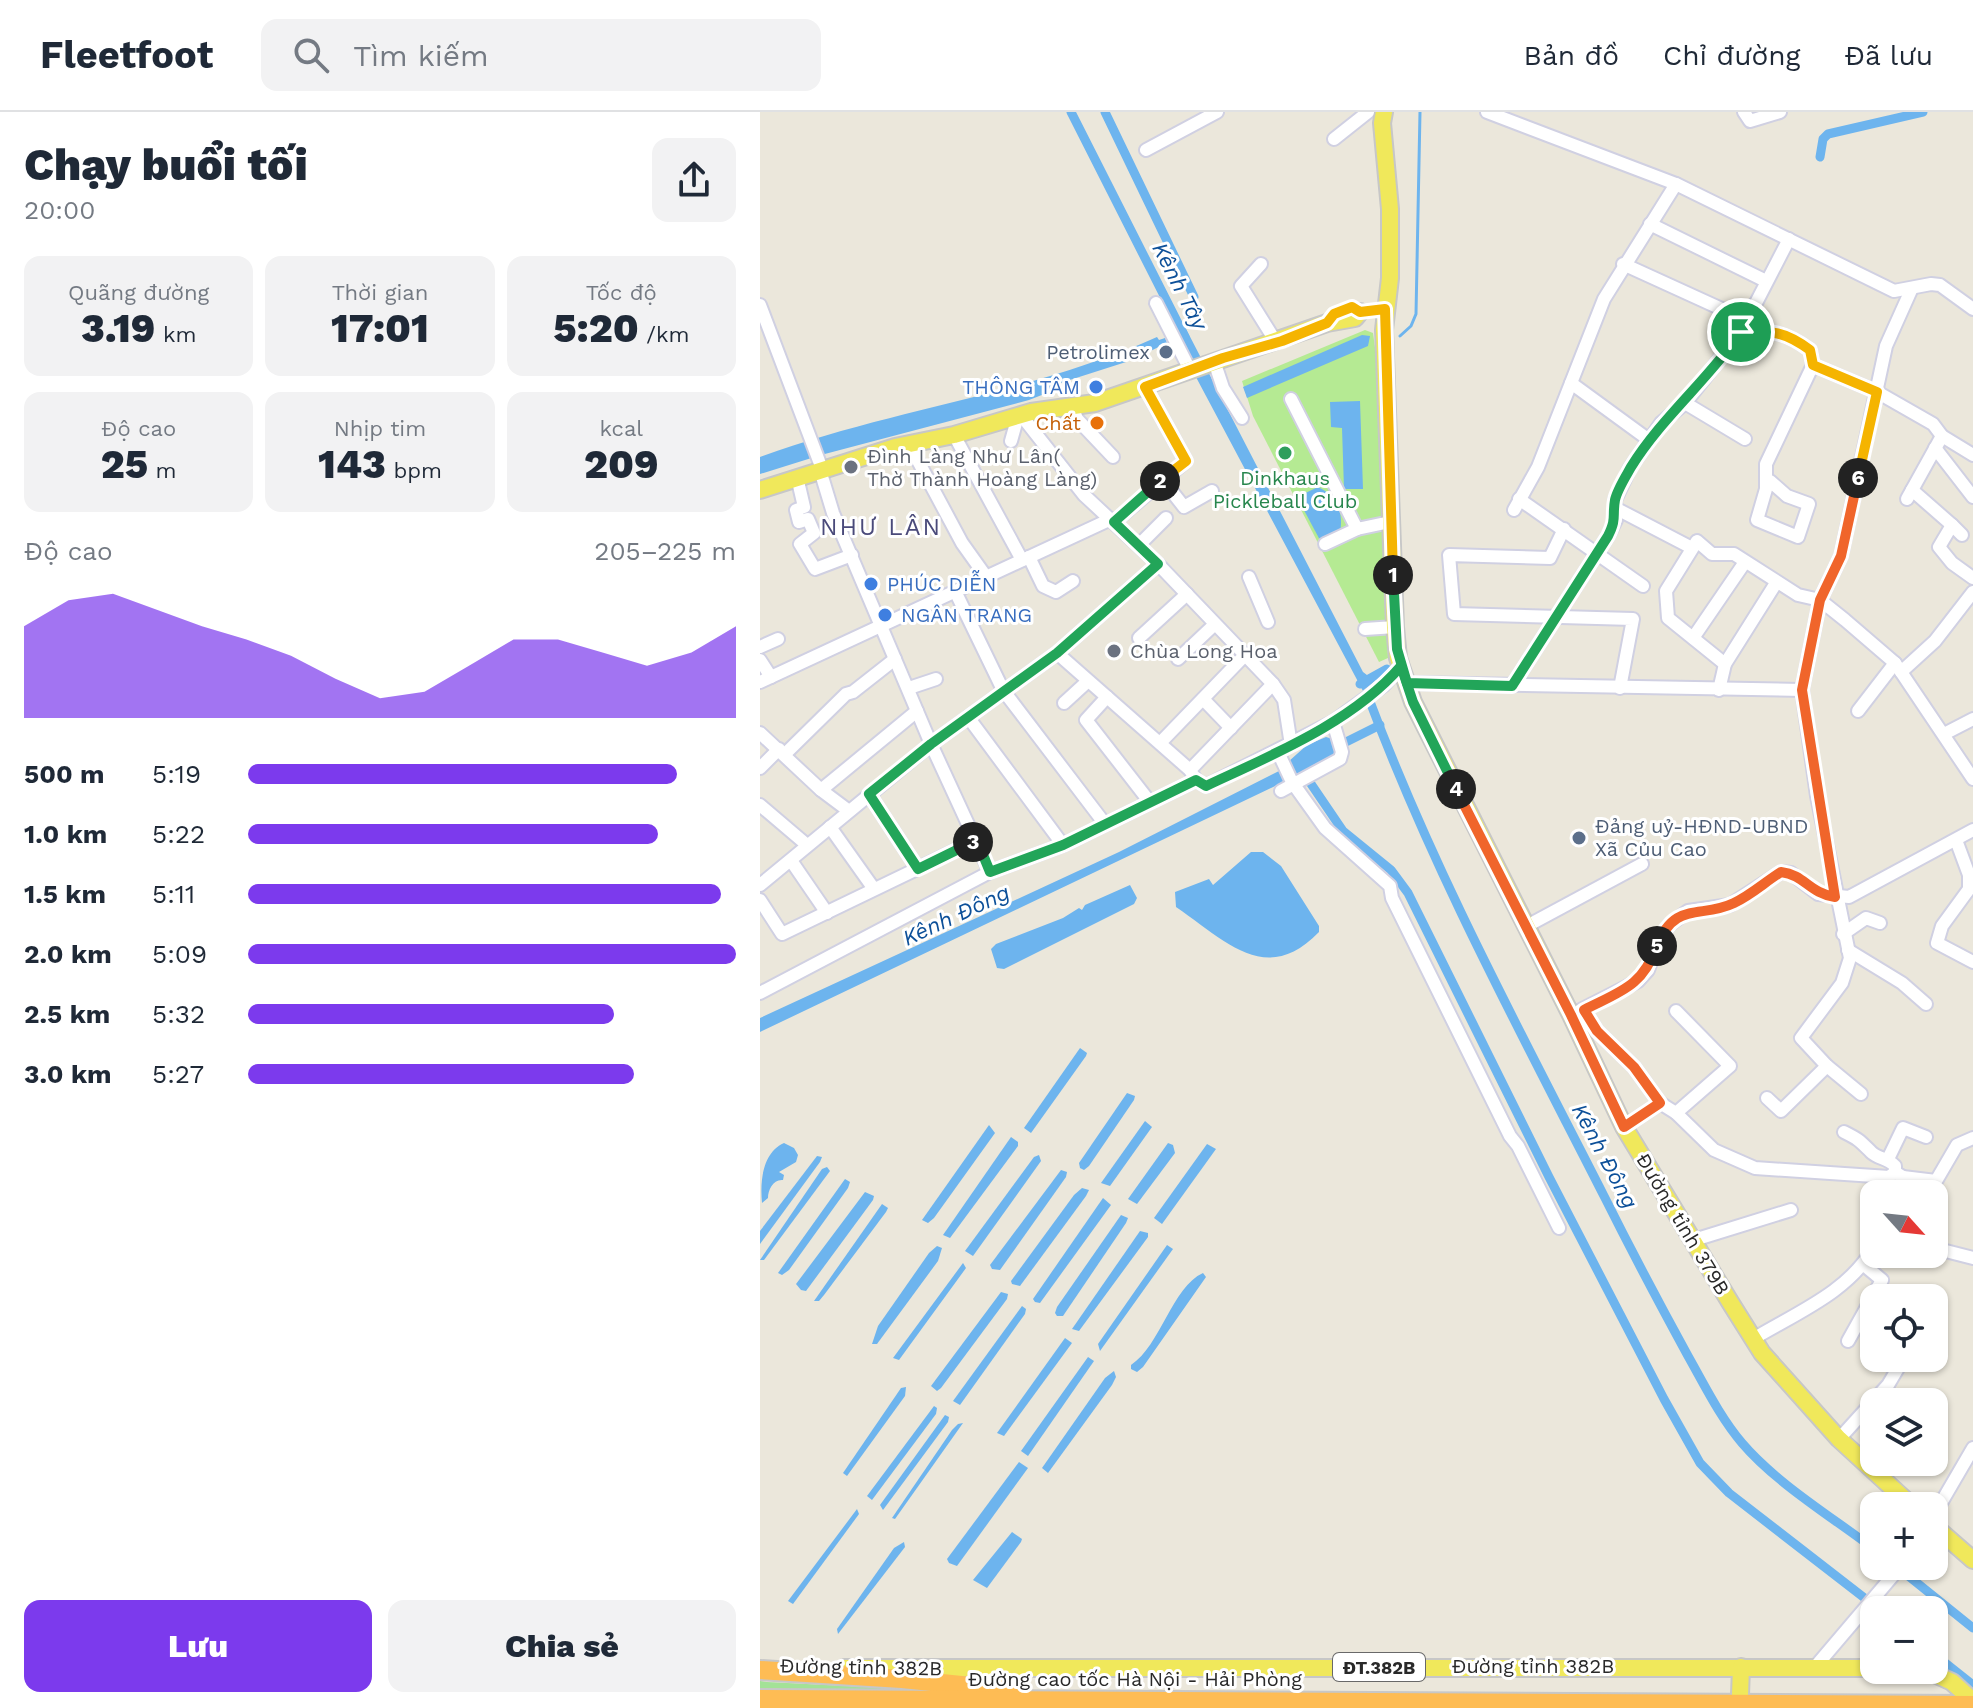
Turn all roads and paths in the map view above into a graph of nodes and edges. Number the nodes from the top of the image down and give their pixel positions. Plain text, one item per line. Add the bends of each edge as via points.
1 (1217, 112) edge
2 (1368, 112) edge
3 (1384, 112) edge
4 (1487, 112) edge
5 (1744, 112) edge
6 (1780, 112) edge
7 (1334, 139) dead end
8 (1146, 150) dead end
9 (1676, 184) junction
10 (1650, 224) junction
11 (1789, 239) junction
12 (1261, 264) dead end
13 (1623, 264) junction
14 (1766, 281) junction
15 (1912, 288) junction
16 (1156, 303) dead end
17 (760, 305) edge
18 (1385, 309) junction
19 (1973, 309) edge
20 (1744, 326) junction
21 (1276, 342) junction
22 (1214, 365) junction
23 (1813, 365) junction
24 (1189, 371) junction
25 (1571, 383) junction
26 (1145, 387) junction
27 (1877, 392) junction
28 (1291, 399) dead end
29 (1685, 403) junction
30 (1072, 406) junction
31 (1020, 416) junction
32 (1242, 418) dead end
33 (954, 435) junction
34 (1745, 439) dead end
35 (1649, 440) junction
36 (1011, 441) dead end
37 (1938, 442) junction
38 (909, 444) junction
39 (1973, 455) edge
40 (1113, 457) dead end
41 (820, 465) junction
42 (797, 477) junction
43 (1162, 479) junction
44 (1770, 481) dead end
45 (765, 491) edge
46 (1212, 491) dead end
47 (1973, 497) edge
48 (1615, 508) junction
49 (1166, 518) dead end
50 (1113, 520) junction
51 (838, 522) junction
52 (1390, 522) junction
53 (1952, 525) junction
54 (1357, 529) junction
55 (1564, 529) junction
56 (814, 533) junction
57 (1962, 535) dead end
58 (1325, 544) dead end
59 (1139, 545) junction
60 (1692, 548) junction
61 (1598, 552) junction
62 (852, 555) junction
63 (1026, 559) junction
64 (1745, 562) junction
65 (1158, 564) junction
66 (1249, 577) dead end
67 (987, 578) junction
68 (1973, 578) edge
69 (1073, 581) dead end
70 (1776, 583) junction
71 (1643, 586) dead end
72 (1973, 592) edge
73 (956, 593) junction
74 (1187, 594) junction
75 (1820, 600) junction
76 (1556, 617) junction
77 (1268, 622) dead end
78 (1215, 624) junction
79 (881, 625) junction
80 (1395, 627) junction
81 (1365, 629) dead end
82 (832, 631) dead end
83 (1139, 638) dead end
84 (1693, 638) junction
85 (778, 639) dead end
86 (839, 644) junction
87 (760, 647) edge
88 (1057, 653) junction
89 (1246, 654) junction
90 (895, 659) junction
91 (1178, 659) dead end
92 (760, 660) edge
93 (1725, 664) junction
94 (1401, 666) junction
95 (1898, 668) junction
96 (766, 679) edge
97 (936, 679) dead end
98 (1088, 681) junction
99 (1407, 683) junction
100 (1273, 684) junction
101 (1512, 686) junction
102 (909, 688) junction
103 (1620, 688) junction
104 (1003, 690) junction
105 (1719, 690) junction
106 (1802, 690) junction
107 (1107, 697) junction
108 (1203, 699) junction
109 (1064, 703) dead end
110 (917, 711) junction
111 (1858, 711) dead end
112 (968, 717) junction
113 (1973, 719) edge
114 (1333, 722) junction
115 (1231, 728) junction
116 (760, 734) edge
117 (1944, 734) junction
118 (1161, 742) junction
119 (931, 744) junction
120 (1291, 745) junction
121 (1278, 752) junction
122 (785, 754) junction
123 (760, 768) edge
124 (1193, 775) junction
125 (1973, 779) edge
126 (1293, 783) junction
127 (821, 790) junction
128 (1281, 791) dead end
129 (869, 794) junction
130 (1149, 801) junction
131 (760, 805) edge
132 (849, 811) junction
133 (1105, 824) junction
134 (830, 827) junction
135 (1973, 830) edge
136 (977, 840) junction
137 (1956, 840) junction
138 (807, 845) junction
139 (1063, 845) junction
140 (792, 862) junction
141 (1642, 864) dead end
142 (918, 869) junction
143 (990, 872) junction
144 (760, 885) edge
145 (874, 889) junction
146 (1835, 897) junction
147 (760, 900) edge
148 (827, 913) junction
149 (1880, 923) dead end
150 (1525, 927) junction
151 (1843, 934) junction
152 (1848, 950) junction
153 (1973, 962) edge
154 (760, 993) edge
155 (1926, 1004) dead end
156 (1676, 1011) dead end
157 (1578, 1012) junction
158 (1827, 1066) junction
159 (1861, 1094) dead end
160 (1767, 1098) dead end
161 (1660, 1103) junction
162 (1676, 1113) junction
163 (1624, 1127) junction
164 (1844, 1132) dead end
165 (1926, 1137) dead end
166 (1973, 1138) edge
167 (1888, 1159) junction
168 (1899, 1175) junction
169 (1898, 1180) edge
170 (1791, 1210) dead end
171 (1559, 1228) dead end
172 (1694, 1240) junction
173 (1948, 1252) edge
174 (1973, 1258) edge
175 (1861, 1268) edge
176 (1868, 1268) edge
177 (1880, 1284) edge
178 (1860, 1324) edge
179 (1753, 1339) junction
180 (1848, 1341) dead end
181 (1896, 1372) edge
182 (1839, 1439) junction
183 (1973, 1448) edge
184 (1968, 1464) edge
185 (1897, 1492) edge
186 (1948, 1494) edge
187 (1948, 1538) edge
188 (1973, 1560) edge
189 (1890, 1580) edge
190 (1877, 1596) edge
191 (1860, 1621) edge
192 (1816, 1666) junction
193 (760, 1667) edge
194 (1741, 1667) junction
195 (1860, 1668) edge
196 (1948, 1680) edge
197 (1740, 1695) dead end
198 (760, 1699) edge
199 (1390, 1702) junction
200 (1973, 1703) edge

1 - 8 street
2 - 7 street
3 - 18 main road, Đường tỉnh 379B via 1390,209
4 - 9 street
5 - 6 street via 1750,121
9 - 10 street
9 - 11 street
10 - 13 street
10 - 14 street
11 - 14 street
11 - 15 street via 1894,291
12 - 21 street via 1241,286
13 - 20 street
13 - 25 street
14 - 20 street
15 - 19 street via 1940,285
15 - 27 street via 1886,346
16 - 24 street
17 - 41 street
18 - 21 main road via 1360,312 1352,307 1327,323
18 - 52 main road, Đường tỉnh 379B
20 - 23 street via 1789,334 1810,350
20 - 29 street
21 - 22 main road
22 - 24 main road
22 - 32 street
23 - 27 street
23 - 44 street via 1766,464 1757,520 1798,537 1809,504 1787,496
24 - 26 main road
25 - 35 street
25 - 55 street via 1517,505
26 - 30 main road
26 - 43 street via 1186,461
27 - 37 street via 1933,424
27 - 75 street via 1841,556
28 - 54 street
29 - 34 street
29 - 35 street
30 - 31 main road
30 - 40 street via 1077,419
31 - 33 main road
31 - 36 street
31 - 50 street via 1084,495
33 - 38 main road
33 - 63 street
35 - 48 street via 1630,468
37 - 39 street
37 - 47 street
37 - 53 street via 1910,494
38 - 41 main road
38 - 67 street
41 - 42 main road
41 - 51 street
42 - 45 main road
42 - 56 street via 804,507 796,510 799,522 808,519
43 - 46 street via 1184,507
43 - 50 street
48 - 60 street
48 - 61 street via 1616,520
49 - 59 street
50 - 59 street
50 - 63 street
51 - 56 street
51 - 62 street
52 - 54 street
52 - 80 main road, Đường tỉnh 379B
53 - 57 street
53 - 68 street via 1939,547
54 - 58 street
55 - 61 street
55 - 76 street via 1550,558 1449,555 1454,614
56 - 62 street via 800,544 815,569
59 - 65 street
60 - 64 street via 1697,541 1712,554 1734,554
60 - 84 street via 1666,591 1668,618
61 - 71 street
61 - 76 street
62 - 79 street
63 - 67 street
63 - 69 street via 1043,586 1056,592
64 - 70 street
64 - 84 street
65 - 74 street
65 - 88 street
66 - 77 street
67 - 73 street
70 - 75 street
70 - 93 street
72 - 95 street via 1935,641
73 - 79 street
73 - 104 street
74 - 78 street
74 - 83 street
75 - 95 street
75 - 106 street
76 - 101 street
76 - 103 street via 1633,619
78 - 89 street
78 - 91 street
79 - 86 street
79 - 90 street
80 - 81 street
80 - 94 main road, Đường tỉnh 379B
82 - 86 street
84 - 93 street
85 - 87 street
86 - 96 street
88 - 98 street
88 - 104 street
89 - 100 street
89 - 108 street
90 - 102 street
90 - 122 street via 846,694
92 - 96 street
93 - 105 street
94 - 99 main road, Đường tỉnh 379B
94 - 114 street
95 - 111 street
95 - 117 street
97 - 102 street
98 - 107 street
98 - 109 street
99 - 101 street
99 - 150 main road, Đường tỉnh 379B
100 - 115 street
100 - 120 street via 1284,700
101 - 103 street
102 - 110 street
103 - 105 street
104 - 112 street
104 - 133 street
105 - 106 street
106 - 146 street
107 - 118 street
107 - 130 street via 1086,720
108 - 115 street
108 - 118 street
110 - 119 street
110 - 127 street
112 - 119 street
112 - 139 street
113 - 117 street
114 - 120 street
114 - 126 street via 1340,759
115 - 124 street
116 - 122 street
117 - 125 street
118 - 124 street
119 - 129 street
119 - 136 street
120 - 121 street
121 - 124 street via 1206,786
121 - 126 street
122 - 123 street
122 - 127 street
124 - 130 street
126 - 128 street
126 - 171 street via 1325,828 1390,886
127 - 132 street
129 - 132 street
129 - 142 street
130 - 133 street
131 - 138 street
132 - 134 street
133 - 139 street
134 - 138 street
134 - 145 street
135 - 137 street
136 - 142 street
136 - 143 street
137 - 146 street via 1849,897
137 - 153 street via 1969,889 1942,926 1937,943
138 - 140 street
139 - 143 street
140 - 144 street
140 - 148 street
141 - 150 street
142 - 145 street
143 - 154 street
145 - 148 street
146 - 151 street
146 - 157 street via 1818,894 1791,873 1781,872 1730,905 1688,911 1669,925 1638,981
147 - 148 street via 782,934
149 - 151 street via 1866,918
150 - 157 main road, Đường tỉnh 379B
151 - 152 street
152 - 155 street
152 - 158 street via 1842,983 1801,1038
156 - 162 street via 1730,1066
157 - 161 street via 1634,1067
157 - 163 main road, Đường tỉnh 379B
158 - 159 street
158 - 160 street via 1781,1111
161 - 162 street
161 - 163 street
162 - 168 street via 1714,1150 1755,1168
163 - 172 main road, Đường tỉnh 379B
164 - 167 street
165 - 167 street via 1903,1128
166 - 168 street via 1957,1145 1936,1181
167 - 168 street
168 - 169 street
170 - 172 street
172 - 179 main road, Đường tỉnh 379B
173 - 174 street
175 - 179 street via 1834,1292
176 - 177 street
178 - 180 street
179 - 182 main road, Đường tỉnh 379B
181 - 182 street
182 - 185 main road, Đường tỉnh 379B
183 - 184 street
184 - 186 street
187 - 188 main road
189 - 190 street
191 - 192 street
192 - 194 main road, Đường tỉnh 382B / ĐT.382B
192 - 195 main road, Đường tỉnh 382B / ĐT.382B
193 - 194 main road, Đường tỉnh 382B / ĐT.382B
193 - 199 highway via 1040,1693
194 - 197 main road
196 - 200 main road
198 - 199 highway, Đường cao tốc Hà Nội - Hải Phòng
199 - 200 highway, Đường cao tốc Hà Nội - Hải Phòng

